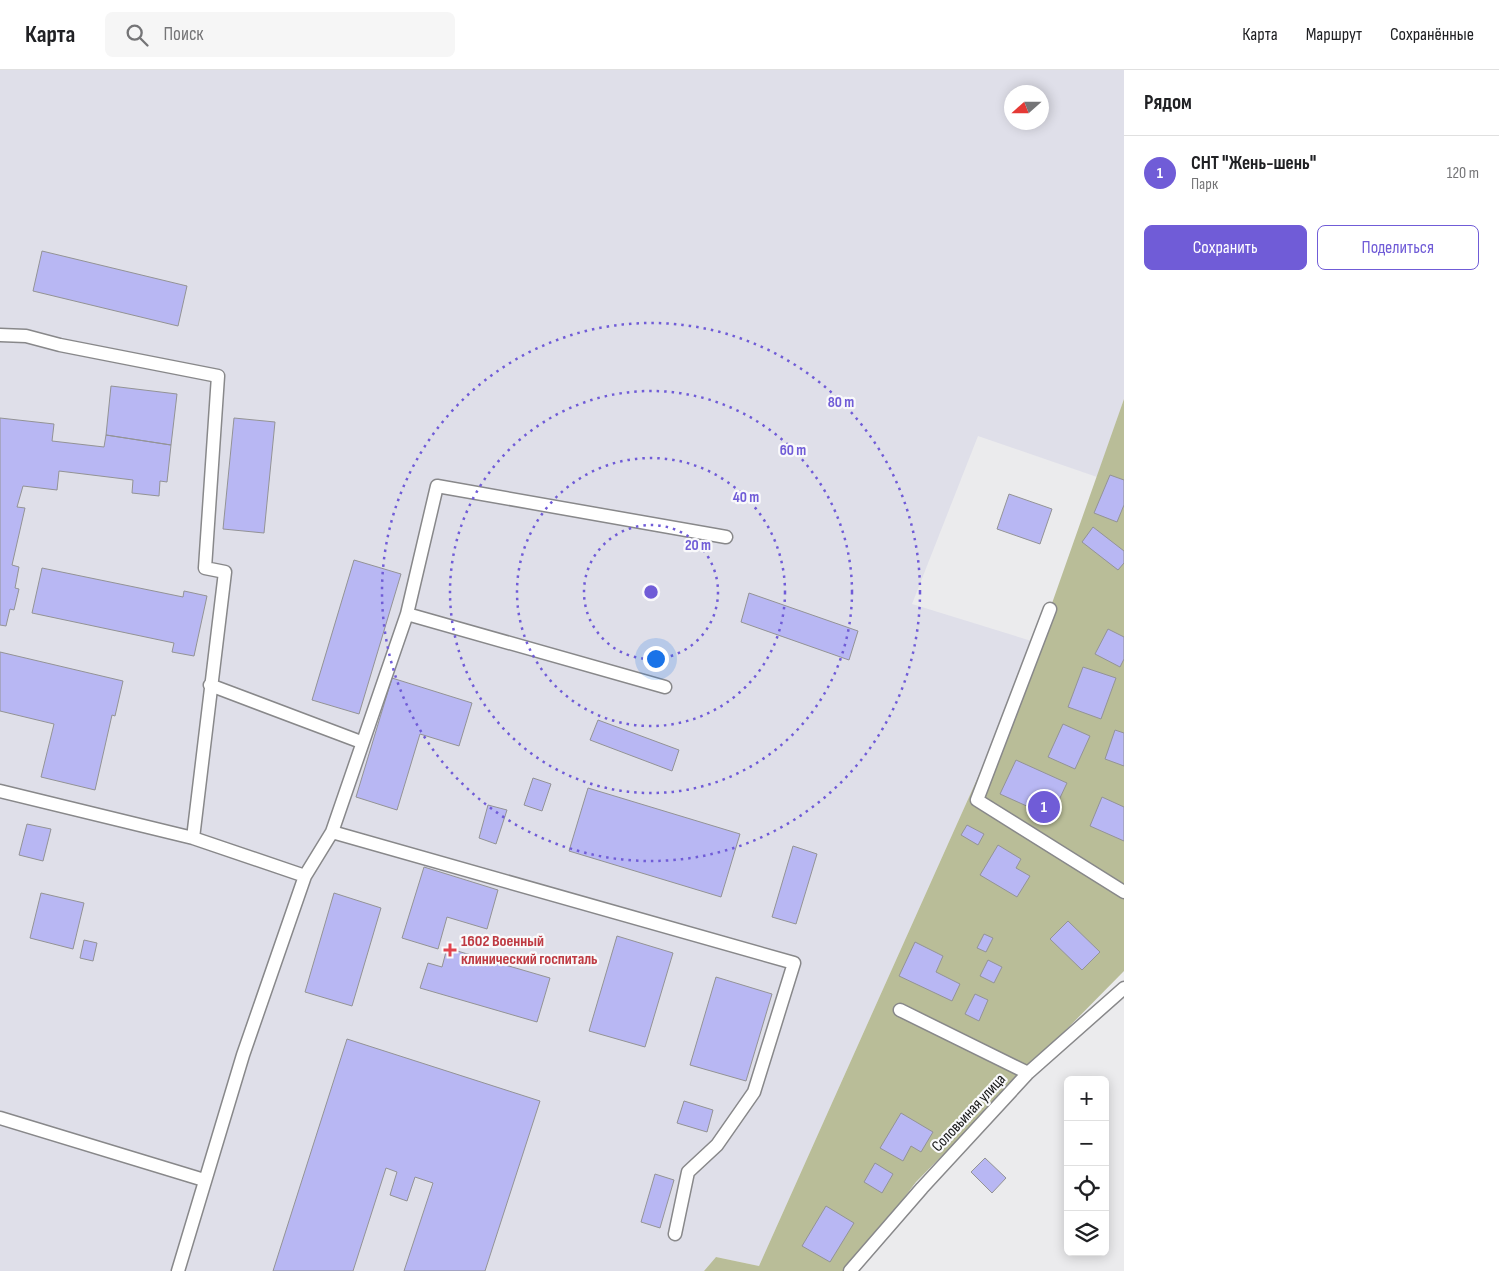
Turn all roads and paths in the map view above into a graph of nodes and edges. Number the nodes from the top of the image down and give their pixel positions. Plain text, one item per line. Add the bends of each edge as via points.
1 (0, 335) edge
2 (726, 537) dead end
3 (1050, 609) dead end
4 (406, 614) junction
5 (210, 685) junction
6 (665, 687) dead end
7 (361, 742) junction
8 (0, 791) edge
9 (332, 832) junction
10 (193, 838) junction
11 (305, 876) junction
12 (1124, 892) edge
13 (1124, 988) edge
14 (900, 1010) dead end
15 (1028, 1073) junction
16 (0, 1118) edge
17 (204, 1180) junction
18 (675, 1234) dead end
19 (178, 1271) edge
20 (850, 1271) edge

1 - 5 lane via 26,336 218,376 205,568 226,572
2 - 4 lane via 437,486
3 - 12 lane via 977,800
4 - 6 lane
4 - 7 lane
5 - 7 lane
5 - 10 lane
7 - 9 lane
8 - 10 lane
9 - 11 lane
9 - 18 lane via 794,963 754,1092 716,1145 688,1172
10 - 11 lane
11 - 17 lane
13 - 15 lane, Соловьиная улица
14 - 15 lane
15 - 20 lane, Соловьиная улица
16 - 17 lane
17 - 19 lane

